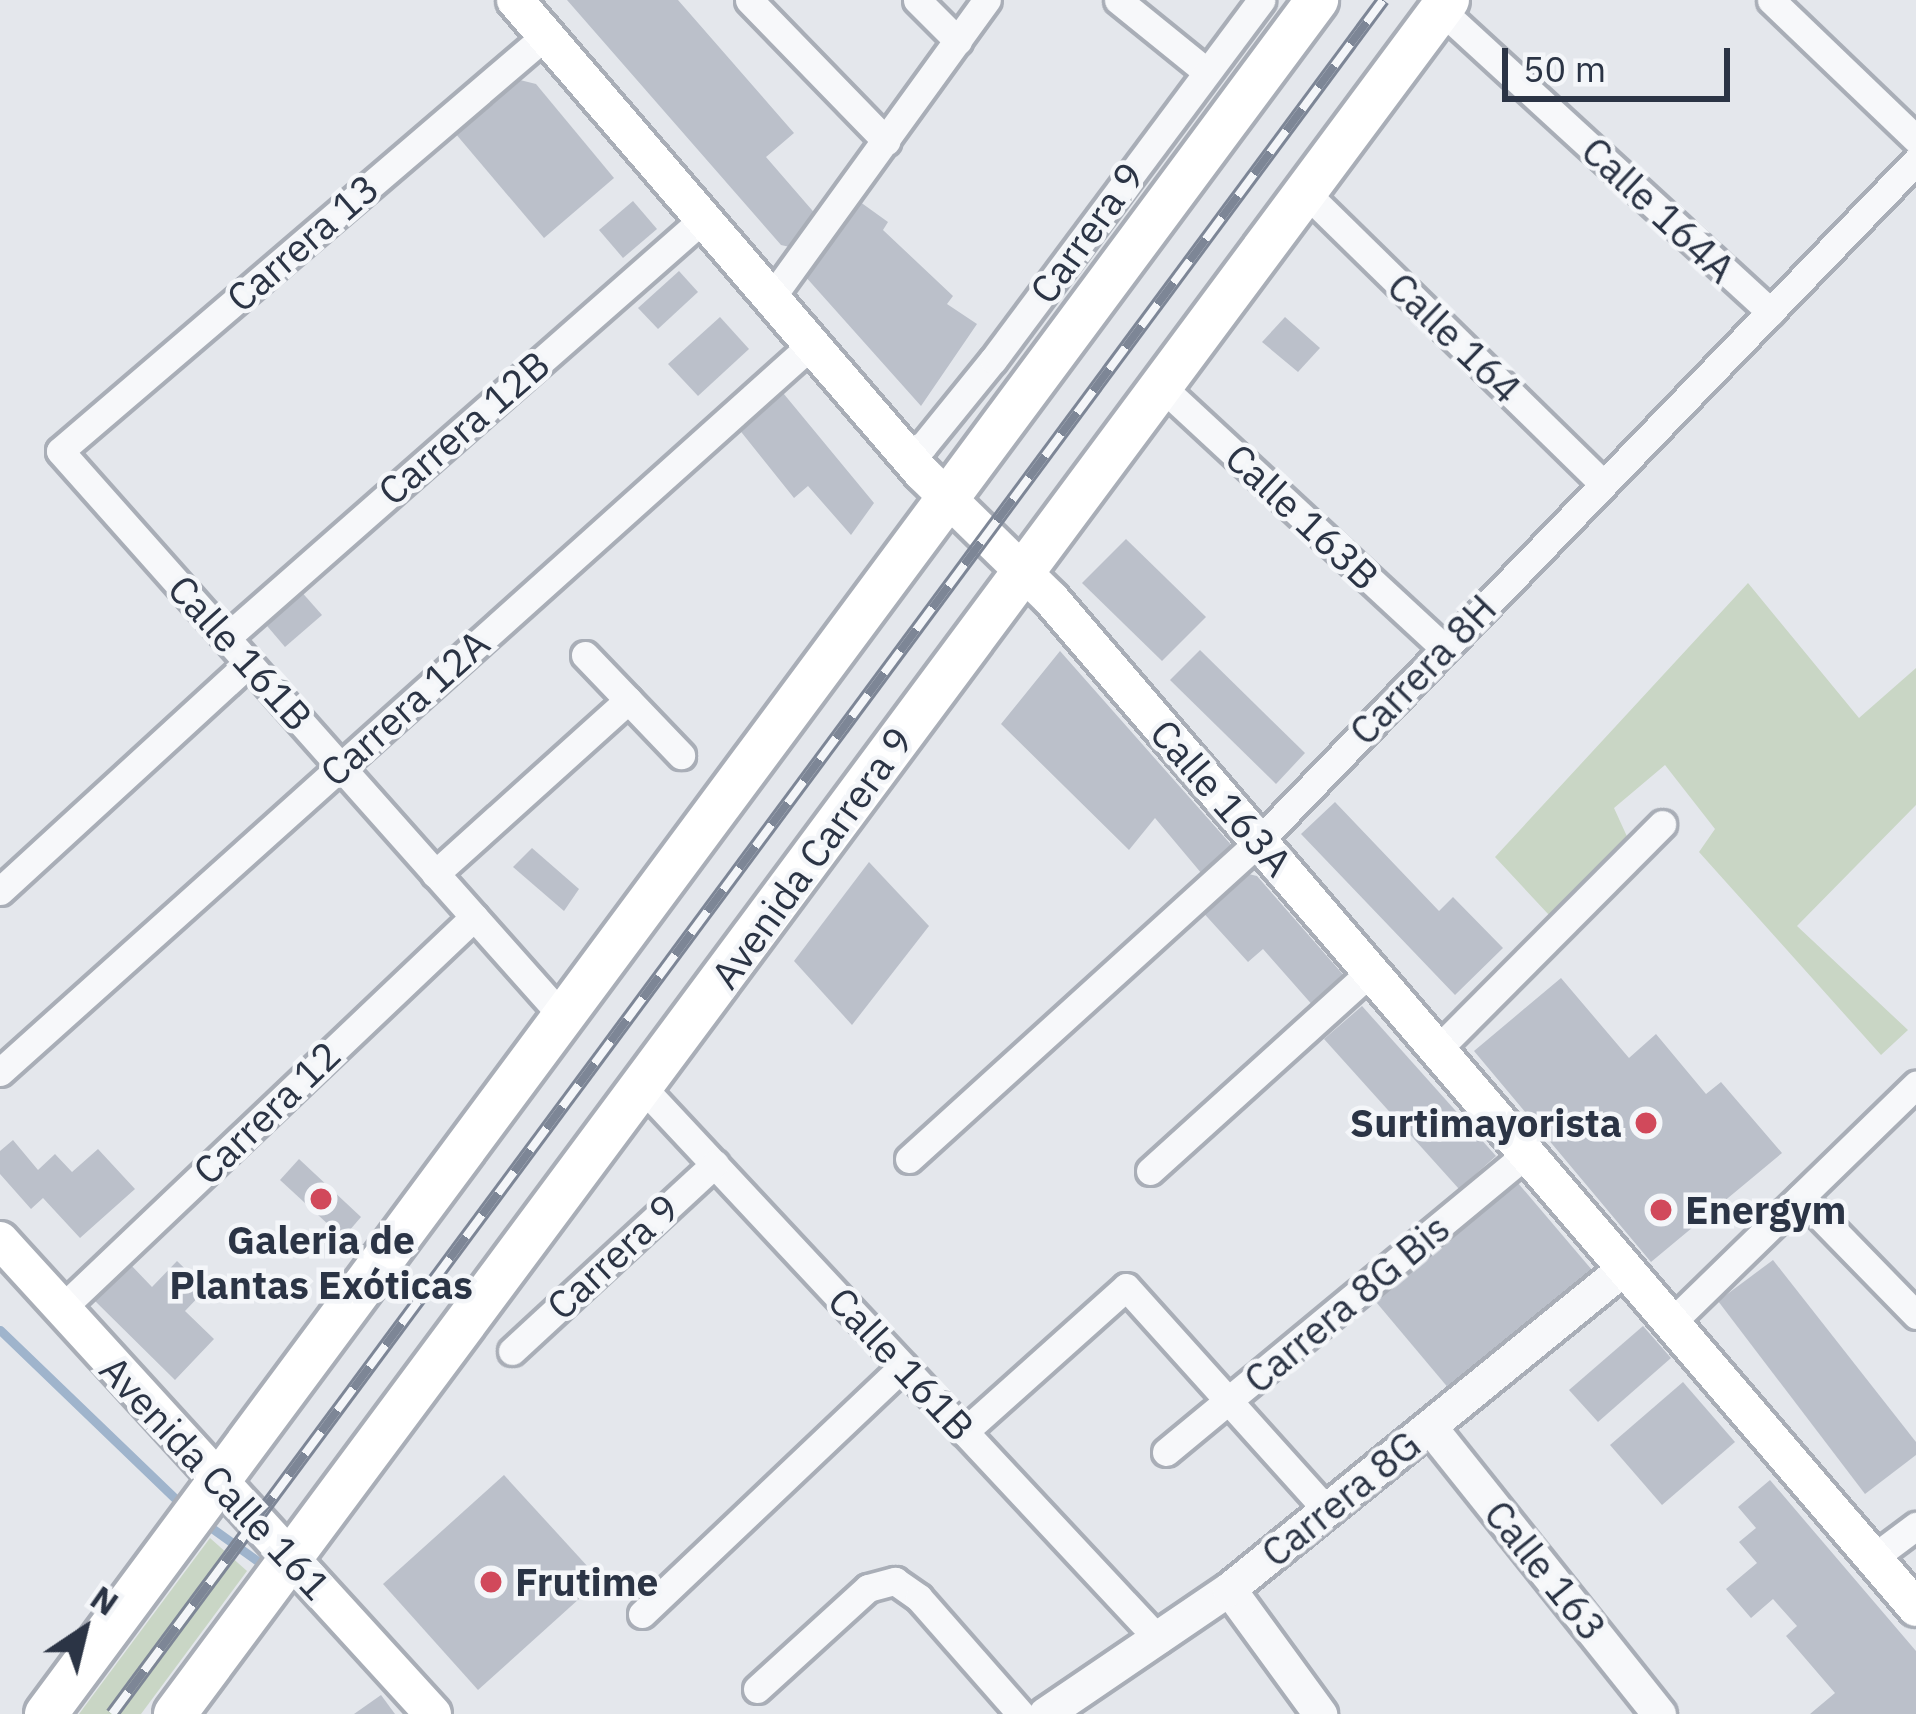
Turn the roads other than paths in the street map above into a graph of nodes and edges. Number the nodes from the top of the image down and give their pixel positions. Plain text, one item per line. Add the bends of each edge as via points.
1 (515, 0) edge
2 (749, 0) edge
3 (917, 0) edge
4 (987, 0) edge
5 (1118, 0) edge
6 (1261, 0) edge
7 (1317, 0) edge
8 (1771, 0) edge
9 (1444, 5) edge
10 (545, 36) junction
11 (958, 41) junction
12 (1207, 72) junction
13 (1916, 139) edge
14 (886, 141) junction
15 (1916, 161) edge
16 (1305, 192) junction
17 (703, 219) junction
18 (771, 298) junction
19 (1770, 312) junction
20 (811, 345) junction
21 (1161, 386) junction
22 (60, 451) joint
23 (903, 452) junction
24 (1603, 484) junction
25 (949, 501) junction
26 (1023, 571) junction
27 (226, 638) junction
28 (1444, 648) junction
29 (585, 655) dead end
30 (249, 663) junction
31 (628, 700) junction
32 (681, 755) dead end
33 (340, 766) junction
34 (1661, 824) dead end
35 (1258, 842) junction
36 (435, 874) junction
37 (0, 891) edge
38 (474, 917) junction
39 (1370, 972) junction
40 (563, 1017) junction
41 (1437, 1050) junction
42 (0, 1072) edge
43 (1916, 1085) edge
44 (644, 1089) junction
45 (1526, 1154) junction
46 (909, 1159) dead end
47 (715, 1164) junction
48 (1150, 1171) dead end
49 (1801, 1197) junction
50 (0, 1240) edge
51 (1624, 1268) junction
52 (60, 1310) junction
53 (1916, 1315) edge
54 (1671, 1323) junction
55 (512, 1351) dead end
56 (903, 1366) junction
57 (1230, 1402) junction
58 (1430, 1427) junction
59 (964, 1432) junction
60 (1166, 1452) dead end
61 (218, 1481) junction
62 (1328, 1510) junction
63 (1916, 1526) edge
64 (1873, 1558) junction
65 (290, 1559) junction
66 (1228, 1589) junction
67 (1916, 1608) edge
68 (642, 1614) dead end
69 (1159, 1640) junction
70 (757, 1690) dead end
71 (46, 1714) edge
72 (175, 1714) edge
73 (433, 1714) edge
74 (1021, 1714) edge
75 (1045, 1714) edge
76 (1319, 1714) edge
77 (1659, 1714) edge

1 - 10 main road, Calle 163A
2 - 14 street
3 - 11 street
4 - 11 street
5 - 12 street
6 - 12 street, Carrera 9
7 - 25 main road
8 - 13 street
9 - 16 main road, Avenida Carrera 9
9 - 19 street, Calle 164A
10 - 17 main road, Calle 163A
10 - 22 street, Carrera 13
11 - 14 street
12 - 23 street, Carrera 9 via 993,360 923,446
14 - 18 street
15 - 19 street, Carrera 8H
16 - 21 main road, Avenida Carrera 9
16 - 24 street, Calle 164
17 - 18 main road, Calle 163A
17 - 27 street, Carrera 12B
18 - 20 main road, Calle 163A
19 - 24 street, Carrera 8H
20 - 23 main road, Calle 163A
20 - 33 street, Carrera 12A
21 - 26 main road, Avenida Carrera 9
21 - 28 street, Calle 163B
22 - 27 street, Calle 161B
23 - 25 main road, Calle 163A
24 - 28 street, Carrera 8H
25 - 26 main road, Calle 163A
25 - 40 main road
26 - 35 main road, Calle 163A
26 - 44 main road, Avenida Carrera 9
27 - 30 street, Calle 161B
28 - 35 street, Carrera 8H
29 - 31 street
30 - 33 street, Calle 161B
30 - 37 street
31 - 32 street
31 - 36 street
33 - 36 street, Calle 161B
33 - 42 street, Carrera 12A
34 - 41 street
35 - 39 main road, Calle 163A
35 - 46 street, Carrera 8H
36 - 38 street, Calle 161B
38 - 40 street, Calle 161B
38 - 52 street, Carrera 12
39 - 41 main road, Calle 163A
39 - 48 street
40 - 61 main road
41 - 45 main road, Calle 163A
43 - 49 street
44 - 47 street, Calle 161B
44 - 65 main road, Avenida Carrera 9
45 - 51 main road, Calle 163A
45 - 57 street, Carrera 8G Bis
47 - 55 street, Carrera 9
47 - 56 street, Calle 161B
49 - 53 street
49 - 54 street
50 - 52 main road, Avenida Calle 161
51 - 54 main road, Calle 163A
51 - 58 street, Carrera 8G
52 - 61 main road, Avenida Calle 161
54 - 64 main road, Calle 163A
56 - 59 street, Calle 161B
56 - 68 street
57 - 59 street via 1126,1287
57 - 60 street, Carrera 8G Bis
57 - 62 street
58 - 62 street, Carrera 8G
58 - 77 street, Calle 163
59 - 69 street, Calle 161B
61 - 65 main road, Avenida Calle 161
61 - 71 main road
62 - 66 street, Carrera 8G
63 - 64 street
64 - 67 main road, Calle 163A
65 - 72 main road, Avenida Carrera 9
65 - 73 main road, Avenida Calle 161
66 - 69 street, Carrera 8G
66 - 76 street
69 - 75 street, Carrera 8G
70 - 74 street via 868,1588 895,1582 920,1598

